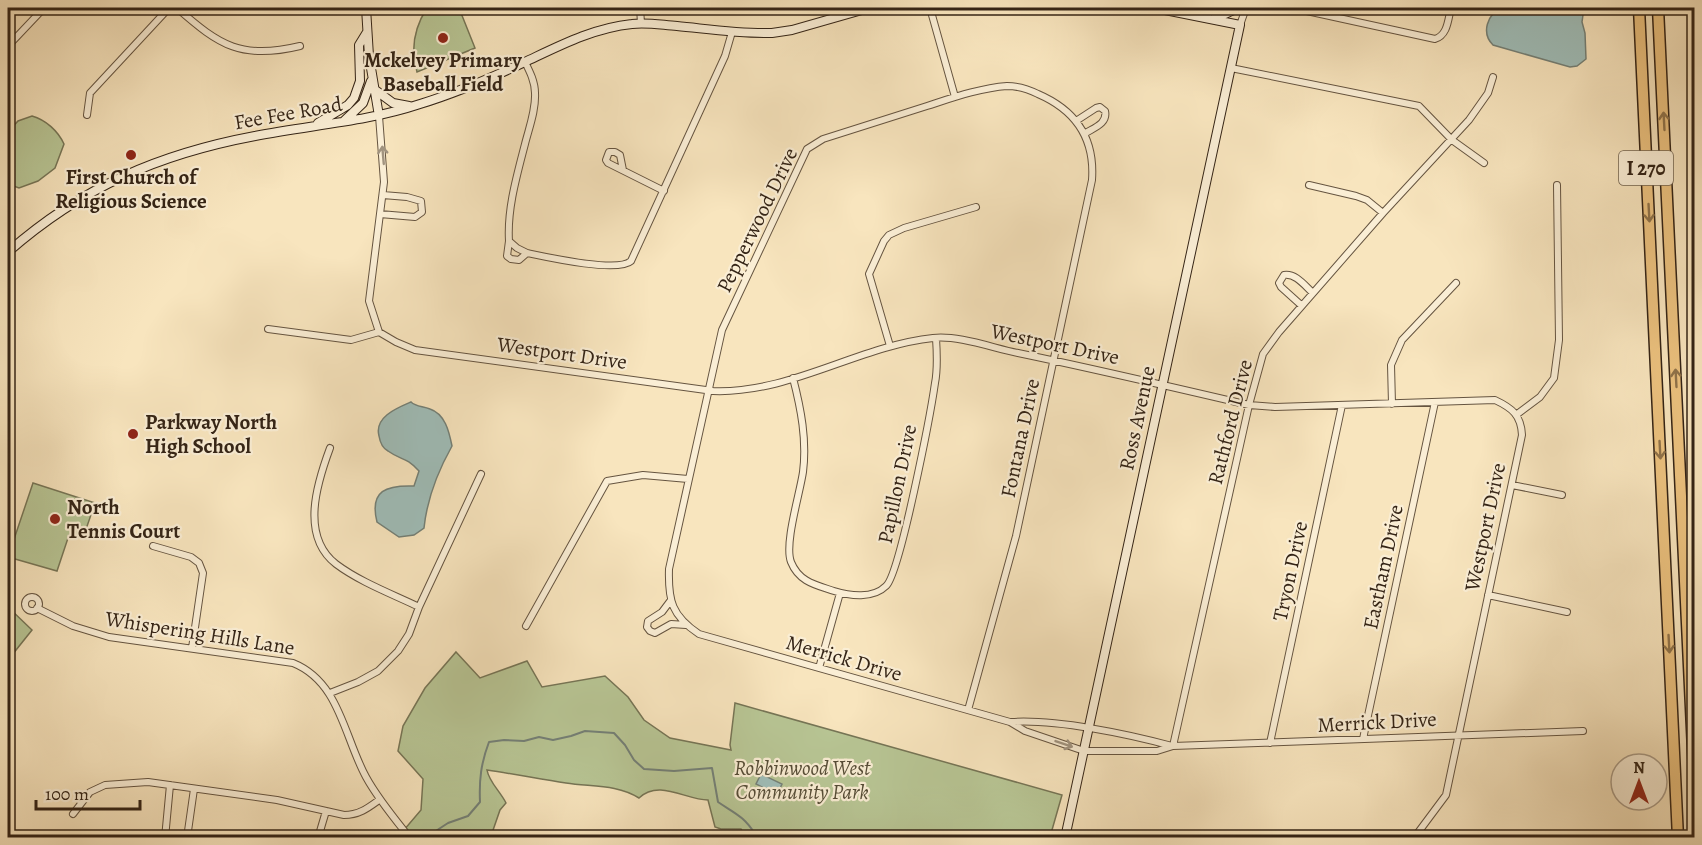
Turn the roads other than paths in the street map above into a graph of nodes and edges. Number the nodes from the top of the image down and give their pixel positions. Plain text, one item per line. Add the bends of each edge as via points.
1 (44, 8) edge
2 (169, 8) edge
3 (177, 8) edge
4 (366, 8) edge
5 (640, 8) edge
6 (869, 8) edge
7 (930, 8) edge
8 (1155, 8) edge
9 (1238, 8) edge
10 (1246, 8) edge
11 (1293, 8) edge
12 (1451, 8) edge
13 (1639, 8) edge
14 (1658, 8) edge
15 (1214, 20) junction
16 (641, 23) junction
17 (1240, 25) junction
18 (367, 32) junction
19 (732, 32) junction
20 (8, 44) edge
21 (300, 46) dead end
22 (525, 62) junction
23 (1231, 68) junction
24 (372, 77) junction
25 (1493, 77) dead end
26 (374, 89) junction
27 (955, 97) junction
28 (412, 106) junction
29 (87, 115) dead end
30 (379, 116) junction
31 (343, 121) junction
32 (1076, 121) junction
33 (311, 126) junction
34 (1084, 134) junction
35 (1452, 140) junction
36 (1484, 163) dead end
37 (623, 170) dead end
38 (1309, 185) dead end
39 (1557, 185) dead end
40 (664, 191) junction
41 (382, 195) junction
42 (976, 207) dead end
43 (1383, 213) junction
44 (380, 214) junction
45 (509, 241) junction
46 (8, 252) edge
47 (527, 253) junction
48 (1456, 283) dead end
49 (1313, 293) junction
50 (1301, 305) junction
51 (268, 329) dead end
52 (379, 332) junction
53 (936, 338) junction
54 (890, 346) junction
55 (1053, 360) junction
56 (793, 378) junction
57 (1162, 384) junction
58 (709, 390) junction
59 (1435, 402) junction
60 (1392, 404) junction
61 (1249, 405) junction
62 (1342, 405) junction
63 (1516, 415) junction
64 (330, 447) dead end
65 (481, 474) dead end
66 (688, 479) junction
67 (1512, 484) junction
68 (1562, 495) dead end
69 (153, 546) dead end
70 (840, 593) junction
71 (1488, 595) junction
72 (671, 600) junction
73 (419, 607) junction
74 (37, 608) dead end
75 (1567, 612) dead end
76 (676, 614) joint
77 (686, 625) junction
78 (526, 626) dead end
79 (192, 648) junction
80 (819, 668) junction
81 (330, 693) junction
82 (968, 710) junction
83 (1010, 722) junction
84 (1088, 729) junction
85 (1583, 731) dead end
86 (1457, 735) junction
87 (1363, 739) junction
88 (1270, 744) junction
89 (1173, 746) junction
90 (1084, 751) junction
91 (1695, 772) edge
92 (171, 786) junction
93 (194, 789) junction
94 (379, 800) junction
95 (326, 812) junction
96 (73, 814) dead end
97 (165, 837) edge
98 (187, 837) edge
99 (318, 837) edge
100 (410, 837) edge
101 (1065, 837) edge
102 (1417, 837) edge
103 (1678, 837) edge

1 - 20 street
2 - 29 street via 90,93
3 - 21 street via 224,44 244,50 279,51
4 - 18 street
5 - 16 street
6 - 19 street, Fee Fee Road via 782,32
7 - 27 street
8 - 15 street
9 - 15 street
10 - 17 street, Ross Avenue
11 - 12 street via 1435,39 1442,37
13 -> 103 highway, I 270
91 -> 14 highway, I 270
15 - 17 street
16 - 19 street, Fee Fee Road
16 - 22 street, Fee Fee Road via 578,38
17 - 23 street, Ross Avenue
18 - 24 street
18 - 33 street via 359,45 360,81 354,98
19 - 40 street via 725,56
22 - 28 street, Fee Fee Road
22 - 45 street via 536,94 518,169
23 - 35 street via 1419,106
23 - 57 street, Ross Avenue
24 - 26 street
24 - 31 street via 363,103
25 - 35 street, Rathford Drive via 1482,104
26 - 28 street via 393,103
26 - 30 street
27 - 32 street, Pepperwood Drive via 1017,87 1050,99
27 - 58 street, Pepperwood Drive via 823,139 807,149 722,330
28 - 30 street, Fee Fee Road
30 - 31 street, Fee Fee Road
41 -> 30 street
31 - 33 street, Fee Fee Road
32 - 34 street, Pepperwood Drive
32 - 34 street via 1096,108 1105,111 1104,122
33 - 46 street, Fee Fee Road via 194,150 118,177 79,198
34 - 55 street, Fontana Drive via 1092,158 1092,180
35 - 36 street
35 - 43 street, Rathford Drive
37 - 40 street
38 - 43 street via 1356,195
39 - 63 street via 1559,340 1554,378 1540,397
40 - 47 street via 626,265
41 - 44 street
41 - 44 street via 422,201 422,212 415,217
42 - 54 street via 904,228 884,241 869,274
43 - 49 street, Rathford Drive
44 - 52 street via 369,301
45 - 47 street
45 - 47 street via 507,256 511,260 519,260
48 - 60 street via 1402,340 1391,365
49 - 50 street, Rathford Drive
49 - 50 street via 1290,274 1284,275 1279,282 1281,287
50 - 61 street, Rathford Drive via 1263,354
51 - 52 street via 351,340
52 - 58 street, Westport Drive via 415,350
53 - 54 street, Westport Drive
53 - 55 street, Westport Drive
53 - 70 street, Papillon Drive via 935,382 894,572 886,586 876,592 864,596
54 - 56 street, Westport Drive
55 - 57 street, Westport Drive
55 - 82 street, Fontana Drive via 1012,550
56 - 58 street, Westport Drive via 733,392
56 - 70 street, Papillon Drive via 804,436 803,471 789,545 791,561 809,584
57 - 61 street, Westport Drive
57 - 84 street, Ross Avenue
58 - 66 street, Pepperwood Drive
59 - 60 street, Westport Drive
59 - 63 street, Westport Drive via 1495,400
59 - 87 street, Eastham Drive
60 - 62 street, Westport Drive
61 - 62 street, Westport Drive
61 - 89 street, Rathford Drive
62 - 88 street, Tryon Drive
63 - 67 street, Westport Drive via 1522,435
64 - 73 street via 314,503 315,526 323,547 334,563
65 - 73 street
66 - 72 street, Pepperwood Drive via 669,570
66 - 78 street via 643,475 608,481
67 - 68 street
67 - 71 street, Westport Drive
69 - 79 street via 200,563 203,581
70 - 80 street
71 - 75 street
71 - 86 street, Westport Drive
72 - 76 street, Pepperwood Drive
72 - 77 street via 648,621 647,627 655,633 671,624
73 - 81 street via 409,634 380,669
74 - 79 street, Whispering Hills Lane via 100,634
76 - 77 street, Merrick Drive
77 - 80 street, Merrick Drive via 699,634
79 - 81 street, Whispering Hills Lane via 293,663 308,669
80 - 82 street, Merrick Drive
81 - 94 street, Whispering Hills Lane
82 - 83 street, Merrick Drive
83 - 84 street, Merrick Drive
83 -> 90 street, Merrick Drive
84 - 89 street, Merrick Drive
84 - 90 street, Ross Avenue
85 - 86 street, Merrick Drive
86 - 87 street, Merrick Drive
86 - 102 street, Westport Drive via 1446,795
87 - 88 street, Merrick Drive
88 - 89 street, Merrick Drive
89 - 90 street, Merrick Drive via 1157,751
90 - 101 street, Ross Avenue
92 - 93 street
92 - 96 street via 148,782 105,784 90,792
92 - 97 street
93 - 95 street via 277,800
93 - 98 street
94 - 95 street via 354,815
94 - 100 street, Whispering Hills Lane
95 - 99 street

